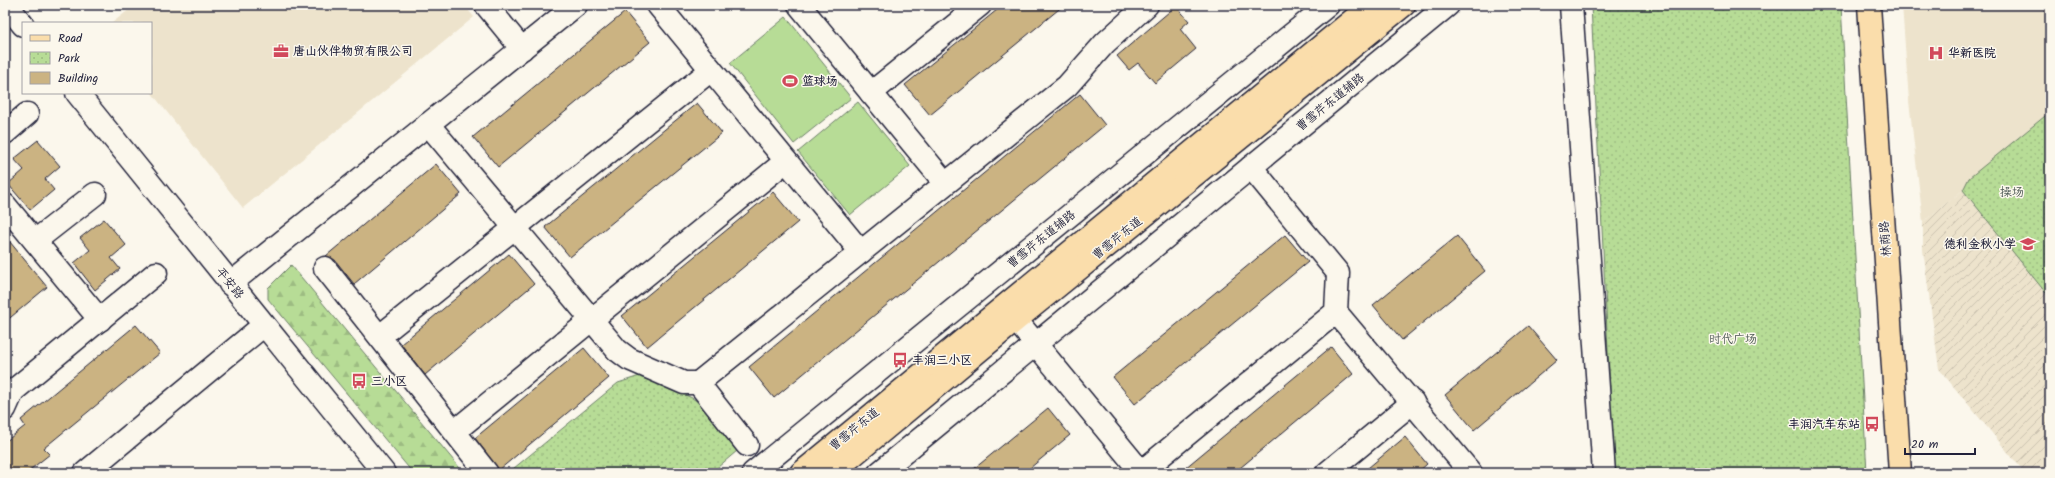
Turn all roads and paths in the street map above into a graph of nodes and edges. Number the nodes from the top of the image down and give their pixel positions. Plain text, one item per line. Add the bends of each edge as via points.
1 (7, 5) edge
2 (486, 5) edge
3 (576, 5) edge
4 (658, 5) edge
5 (799, 5) edge
6 (980, 5) edge
7 (1328, 5) edge
8 (1371, 5) edge
9 (1404, 5) edge
10 (1448, 5) edge
11 (1571, 5) edge
12 (1870, 5) edge
13 (1135, 9) edge
14 (22, 24) edge
15 (522, 49) junction
16 (711, 70) junction
17 (871, 93) junction
18 (78, 94) edge
19 (27, 114) dead end
20 (428, 124) junction
21 (5, 133) edge
22 (786, 161) junction
23 (1251, 167) junction
24 (945, 183) junction
25 (95, 194) dead end
26 (5, 205) edge
27 (515, 228) junction
28 (35, 241) junction
29 (861, 252) junction
30 (325, 268) dead end
31 (156, 273) dead end
32 (230, 284) junction
33 (1336, 312) junction
34 (100, 320) junction
35 (592, 320) junction
36 (1016, 320) junction
37 (264, 325) junction
38 (380, 336) junction
39 (1036, 345) junction
40 (698, 383) junction
41 (1413, 402) junction
42 (5, 408) edge
43 (455, 431) junction
44 (747, 445) dead end
45 (85, 473) edge
46 (384, 473) edge
47 (487, 473) edge
48 (753, 473) edge
49 (801, 473) edge
50 (832, 473) edge
51 (879, 473) edge
52 (1141, 473) edge
53 (1327, 473) edge
54 (1471, 473) edge
55 (1604, 473) edge
56 (1900, 473) edge

1 - 14 street
2 - 15 street
3 - 15 street
4 - 16 street
5 - 17 street
6 - 17 street
7 - 48 street, 曹雪芹东道辅路
8 - 49 main road, 曹雪芹东道
9 - 36 main road, 曹雪芹东道
10 - 23 street, 曹雪芹东道辅路
11 - 55 street
12 - 56 main road, 林荫路
13 - 24 street via 1067,86
15 - 20 street
16 - 22 street
16 - 27 street
17 - 24 street
18 - 32 street, 平安路
19 - 21 street
20 - 27 street
20 - 32 street
22 - 29 street
22 - 35 street
23 - 33 street via 1338,273
23 - 39 street, 曹雪芹东道辅路
24 - 29 street
25 - 28 street
26 - 28 street
27 - 35 street
27 - 38 street
28 - 34 street
29 - 40 street
30 - 38 street
31 - 34 street
32 - 37 street, 平安路
33 - 41 street
33 - 52 street
34 - 42 street via 13,392
35 - 40 street via 617,350 629,359 684,384
35 - 43 street
36 - 39 street
36 - 50 main road, 曹雪芹东道
37 - 45 street
37 - 46 street, 平安路
38 - 43 street
39 - 51 street, 曹雪芹东道辅路
39 - 52 street
40 - 44 street
41 - 53 street
41 - 54 street
43 - 47 street

